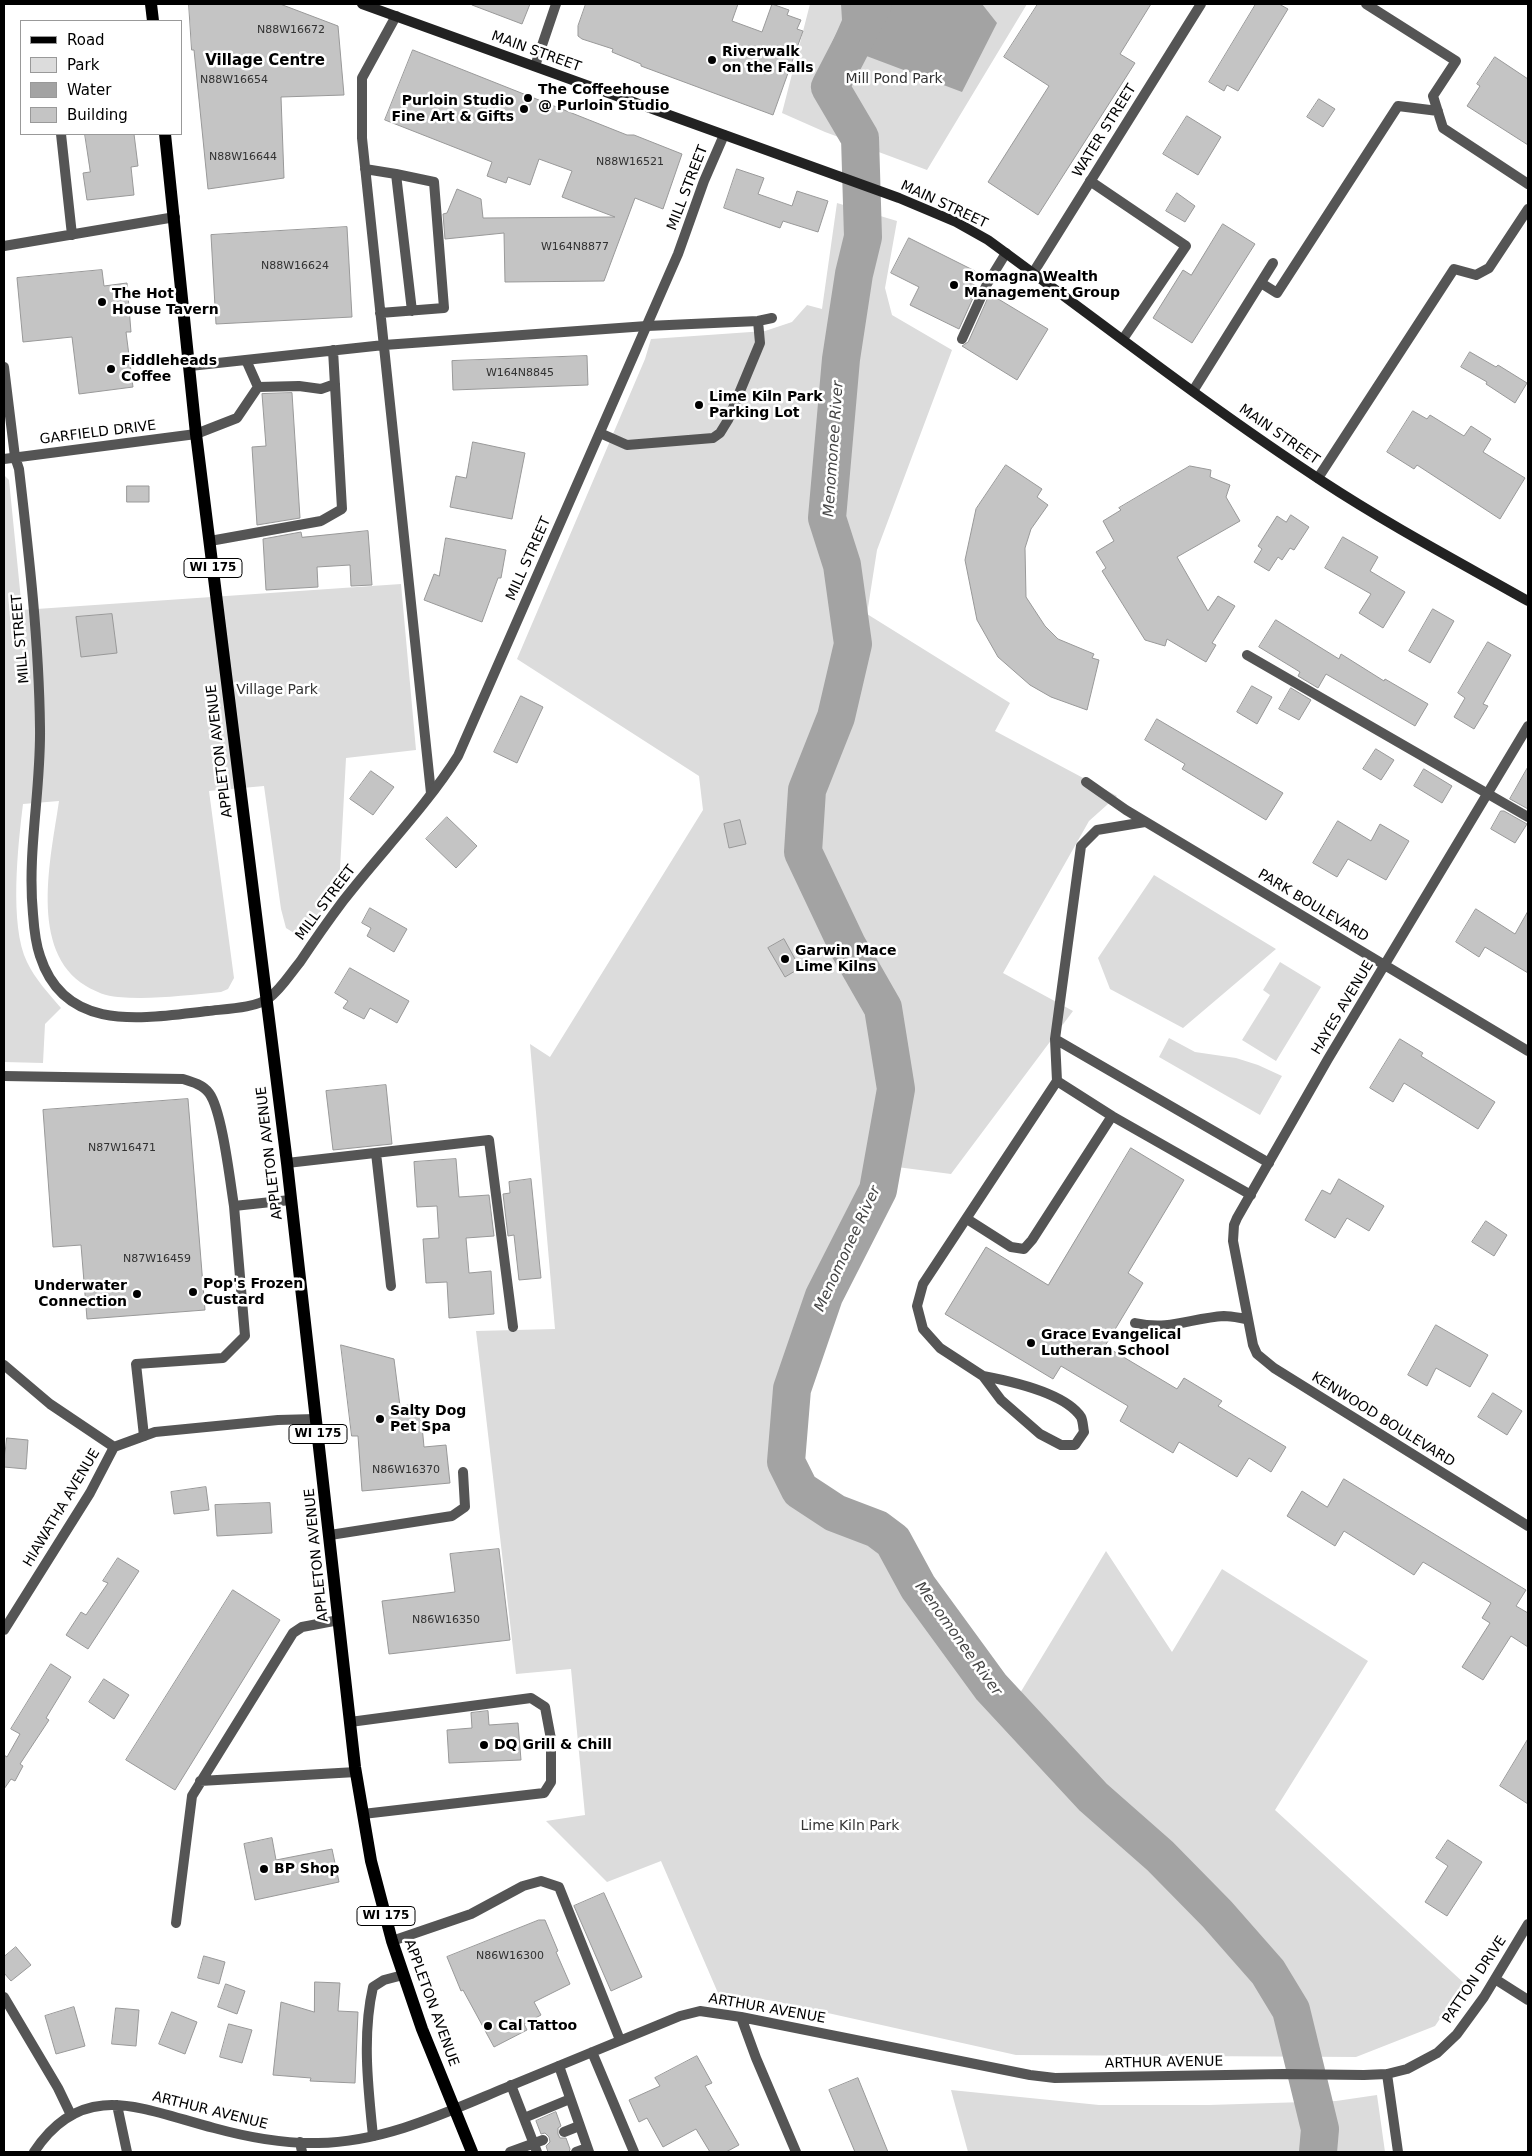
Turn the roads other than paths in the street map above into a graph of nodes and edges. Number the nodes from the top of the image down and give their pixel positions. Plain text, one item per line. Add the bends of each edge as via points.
1 (151, 4) edge
2 (362, 4) edge
3 (556, 4) edge
4 (1201, 4) edge
5 (1366, 4) edge
6 (396, 16) junction
7 (153, 20) edge
8 (535, 66) junction
9 (1438, 111) junction
10 (61, 135) edge
11 (165, 135) edge
12 (724, 135) junction
13 (365, 169) junction
14 (396, 174) junction
15 (1090, 181) junction
16 (1528, 184) edge
17 (1528, 209) edge
18 (175, 217) junction
19 (72, 235) junction
20 (4, 246) edge
21 (1006, 253) junction
22 (1273, 263) dead end
23 (1033, 273) junction
24 (1261, 282) junction
25 (412, 311) junction
26 (380, 313) junction
27 (772, 318) dead end
28 (758, 321) junction
29 (647, 326) junction
30 (962, 339) dead end
31 (1123, 339) junction
32 (384, 344) junction
33 (333, 350) junction
34 (246, 360) junction
35 (190, 366) junction
36 (4, 367) edge
37 (335, 384) junction
38 (258, 387) junction
39 (1193, 391) junction
40 (600, 433) junction
41 (196, 434) junction
42 (15, 457) junction
43 (4, 459) edge
44 (1318, 478) junction
45 (210, 541) junction
46 (1528, 601) edge
47 (1247, 655) dead end
48 (1528, 726) edge
49 (1086, 782) dead end
50 (431, 793) junction
51 (1488, 793) junction
52 (1528, 818) edge
53 (1145, 822) junction
54 (1385, 965) junction
55 (267, 1001) junction
56 (1055, 1038) junction
57 (1528, 1051) edge
58 (4, 1076) edge
59 (1057, 1081) junction
60 (1112, 1116) junction
61 (376, 1154) junction
62 (287, 1163) junction
63 (1268, 1164) junction
64 (1251, 1195) junction
65 (290, 1200) junction
66 (234, 1206) junction
67 (967, 1219) junction
68 (391, 1286) dead end
69 (1247, 1319) junction
70 (1135, 1323) dead end
71 (512, 1327) dead end
72 (4, 1365) edge
73 (983, 1376) junction
74 (316, 1419) junction
75 (144, 1436) junction
76 (114, 1447) junction
77 (463, 1472) dead end
78 (1528, 1526) edge
79 (330, 1534) junction
80 (339, 1620) junction
81 (4, 1630) edge
82 (350, 1722) junction
83 (356, 1772) junction
84 (200, 1781) junction
85 (363, 1814) junction
86 (176, 1923) dead end
87 (1528, 1924) edge
88 (392, 1941) junction
89 (403, 1975) junction
90 (1495, 1978) junction
91 (4, 1997) edge
92 (1528, 2000) edge
93 (741, 2017) junction
94 (620, 2040) junction
95 (592, 2052) junction
96 (559, 2066) junction
97 (1387, 2074) junction
98 (511, 2085) junction
99 (570, 2099) junction
100 (117, 2105) junction
101 (455, 2108) junction
102 (71, 2114) junction
103 (524, 2118) junction
104 (580, 2126) junction
105 (564, 2132) dead end
106 (373, 2136) junction
107 (538, 2145) edge
108 (301, 2147) edge
109 (588, 2150) edge
110 (34, 2152) edge
111 (127, 2152) edge
112 (472, 2152) edge
113 (510, 2152) edge
114 (576, 2152) edge
115 (634, 2152) edge
116 (796, 2152) edge
117 (1398, 2152) edge

1 - 7 main road
2 - 6 main road, MAIN STREET
3 - 8 street
4 - 15 street, WATER STREET
5 - 9 street via 1456,61 1433,96
6 - 8 main road, MAIN STREET
6 - 13 street via 362,78
8 - 12 main road, MAIN STREET
9 - 16 street via 1443,128
9 - 24 street via 1398,106 1277,293
10 - 19 street
11 - 18 main road, APPLETON AVENUE / WI 175
12 - 21 main road, MAIN STREET via 899,198 956,222
12 - 29 street, MILL STREET
13 - 14 street
13 - 26 street
14 - 25 street
14 - 25 street via 434,182 444,308
15 - 23 street, WATER STREET
15 - 31 street via 1186,246
17 - 44 street via 1489,268 1476,275 1454,269
18 - 19 street
18 - 35 main road, APPLETON AVENUE / WI 175
19 - 20 street
21 - 23 main road, MAIN STREET
21 - 30 street via 987,284
22 - 24 street
23 - 31 main road, MAIN STREET
24 - 39 street
25 - 26 street
26 - 32 street
27 - 28 street
28 - 29 street
28 - 40 street via 760,343 728,420 713,438 627,445
29 - 32 street
29 - 40 street, MILL STREET
31 - 39 main road, MAIN STREET
32 - 33 street
32 - 50 street
33 - 34 street
33 - 37 street
34 - 35 street
34 - 38 street
35 - 41 main road, APPLETON AVENUE / WI 175
36 - 42 street, MILL STREET
37 - 38 street via 320,389
37 - 45 street via 342,509 321,521
38 - 41 street, GARFIELD DRIVE via 237,418
39 - 44 main road, MAIN STREET
40 - 50 street, MILL STREET via 466,740 448,772
41 - 42 street, GARFIELD DRIVE
41 - 45 main road, APPLETON AVENUE / WI 175
42 - 43 street, GARFIELD DRIVE
42 - 55 street, MILL STREET via 19,469 38,656 40,763 30,883 39,955 53,983 71,1002 97,1014 154,1017 240,1008
44 - 46 main road, MAIN STREET via 1390,524
45 - 55 main road, APPLETON AVENUE / WI 175
47 - 51 street
48 - 51 street, HAYES AVENUE
49 - 53 street, PARK BOULEVARD
50 - 55 street, MILL STREET
51 - 52 street
51 - 54 street, HAYES AVENUE
53 - 54 street, PARK BOULEVARD
53 - 56 street via 1096,830 1081,846
54 - 57 street, PARK BOULEVARD
54 - 63 street, HAYES AVENUE
55 - 62 main road, APPLETON AVENUE / WI 175
56 - 59 street
56 - 63 street
58 - 66 street via 183,1079 197,1083 209,1093 217,1108
59 - 60 street
59 - 67 street
60 - 64 street
60 - 67 street via 1024,1249 1011,1246
61 - 62 street
61 - 68 street
61 - 71 street via 489,1140
62 - 65 main road, APPLETON AVENUE / WI 175
63 - 64 street, HAYES AVENUE
64 - 69 street, HAYES AVENUE via 1233,1233
65 - 66 street
65 - 74 main road, APPLETON AVENUE / WI 175
66 - 75 street via 246,1336 223,1358 136,1364
67 - 73 street via 923,1284 918,1306 923,1329 940,1348
69 - 70 street via 1225,1316 1176,1326 1150,1327
69 - 78 street, KENWOOD BOULEVARD via 1257,1354 1274,1368
72 - 76 street via 50,1404
73 - 73 street via 1009,1381 1067,1404 1082,1418 1084,1432 1075,1445 1061,1445 1040,1434 1001,1400
74 - 75 street, HIAWATHA AVENUE via 164,1431
74 - 79 main road, APPLETON AVENUE / WI 175
75 - 76 street, HIAWATHA AVENUE
76 - 81 street, HIAWATHA AVENUE via 90,1493
77 - 79 street via 465,1507 452,1516
79 - 80 main road, APPLETON AVENUE / WI 175
80 - 82 main road, APPLETON AVENUE / WI 175
80 - 84 street via 302,1627 293,1633
82 - 83 main road, APPLETON AVENUE / WI 175
82 - 85 street via 532,1698 545,1708 551,1739 551,1782 544,1793
83 - 84 street
83 - 85 main road, APPLETON AVENUE / WI 175
84 - 86 street via 192,1796
85 - 88 main road, APPLETON AVENUE / WI 175 via 371,1861
87 - 90 street, PATTON DRIVE
88 - 89 main road, APPLETON AVENUE / WI 175
88 - 94 street via 471,1914 523,1886 541,1881 559,1887
89 - 101 main road, APPLETON AVENUE / WI 175
89 - 106 street via 373,1987 368,2007
90 - 92 street
90 - 97 street, PATTON DRIVE via 1458,2034 1436,2053 1407,2069
91 - 102 street
93 - 94 street, ARTHUR AVENUE via 700,2011
93 - 97 street, ARTHUR AVENUE via 1055,2078
93 - 116 street
94 - 95 street, ARTHUR AVENUE
95 - 96 street, ARTHUR AVENUE
95 - 115 street
96 - 98 street, ARTHUR AVENUE
96 - 99 street
97 - 117 street
98 - 101 street, ARTHUR AVENUE
98 - 103 street
99 - 103 street
99 - 104 street
100 - 102 street, ARTHUR AVENUE via 90,2107
100 - 108 street, ARTHUR AVENUE via 138,2107 216,2129
100 - 111 street
101 - 106 street, ARTHUR AVENUE via 422,2123
101 - 112 main road, APPLETON AVENUE / WI 175
102 - 110 street, ARTHUR AVENUE via 45,2135
103 - 107 street
104 - 105 street
104 - 109 street
106 - 108 street, ARTHUR AVENUE
107 - 113 street
109 - 114 street

